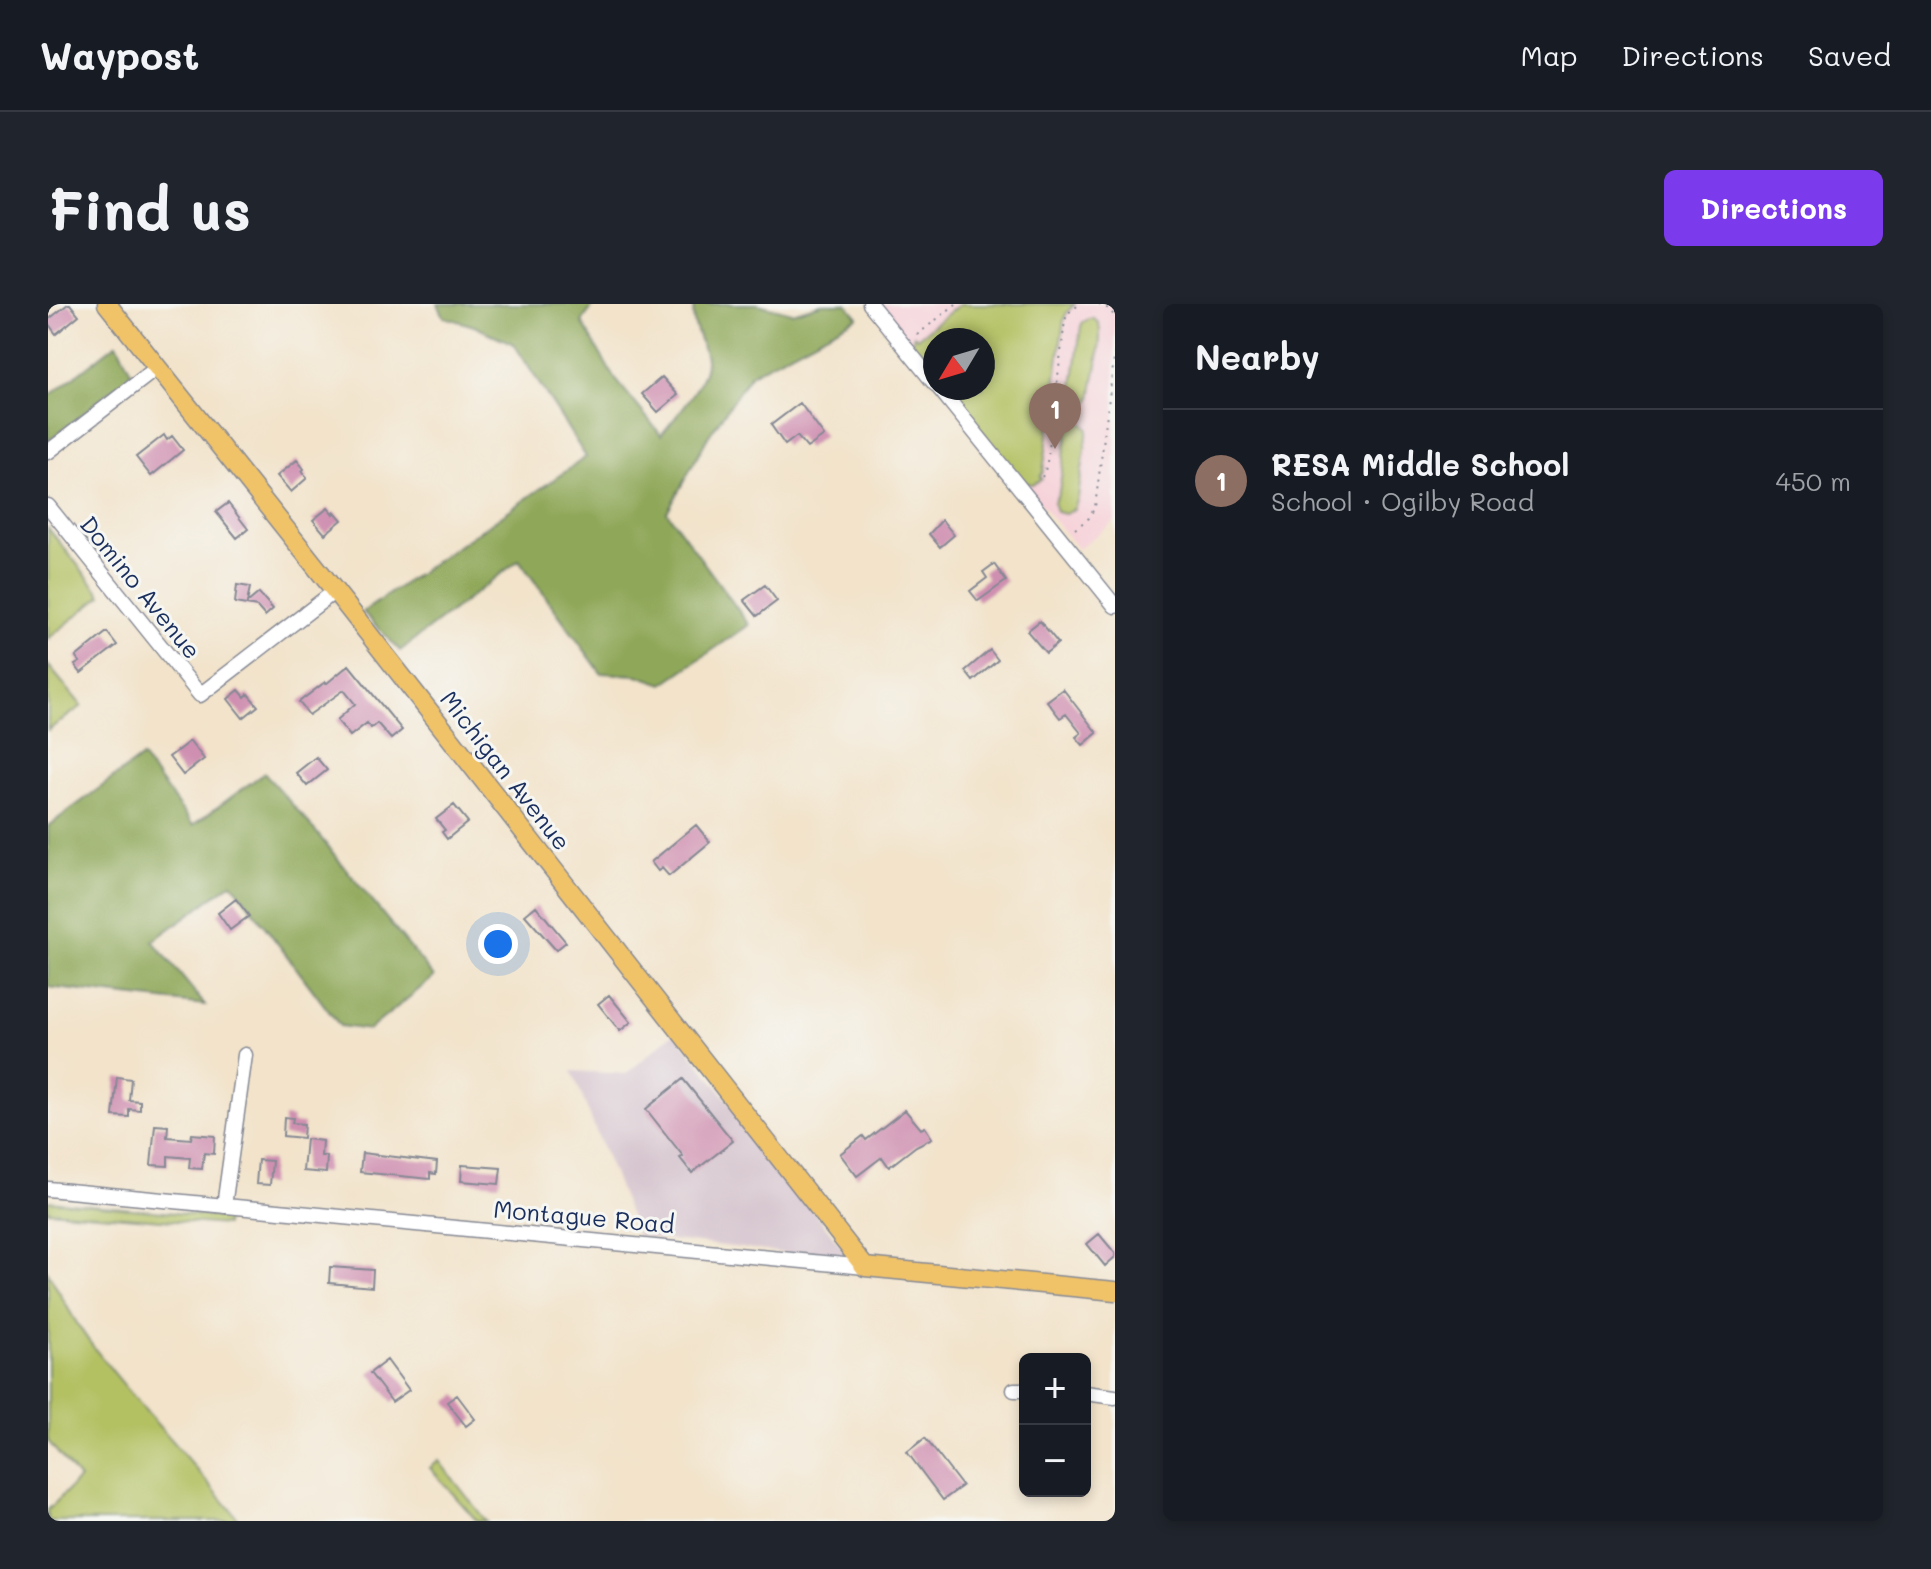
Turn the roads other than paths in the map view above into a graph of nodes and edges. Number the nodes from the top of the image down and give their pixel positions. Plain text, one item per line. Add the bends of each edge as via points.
1 (107, 304) edge
2 (870, 304) edge
3 (158, 367) junction
4 (923, 369) edge
5 (948, 400) edge
6 (48, 452) edge
7 (48, 506) edge
8 (335, 591) junction
9 (1115, 606) edge
10 (245, 1055) dead end
11 (48, 1189) edge
12 (224, 1206) junction
13 (865, 1267) junction
14 (1115, 1291) edge
15 (1091, 1394) edge
16 (1115, 1397) edge

1 - 3 main road, Michigan Avenue
2 - 4 street
3 - 6 street
3 - 8 main road, Michigan Avenue
5 - 9 street
7 - 8 street, Domino Avenue via 200,695
8 - 13 main road, Michigan Avenue
10 - 12 street
11 - 12 street, Montague Road
12 - 13 street, Montague Road
13 - 14 main road, Montague Road
15 - 16 street

